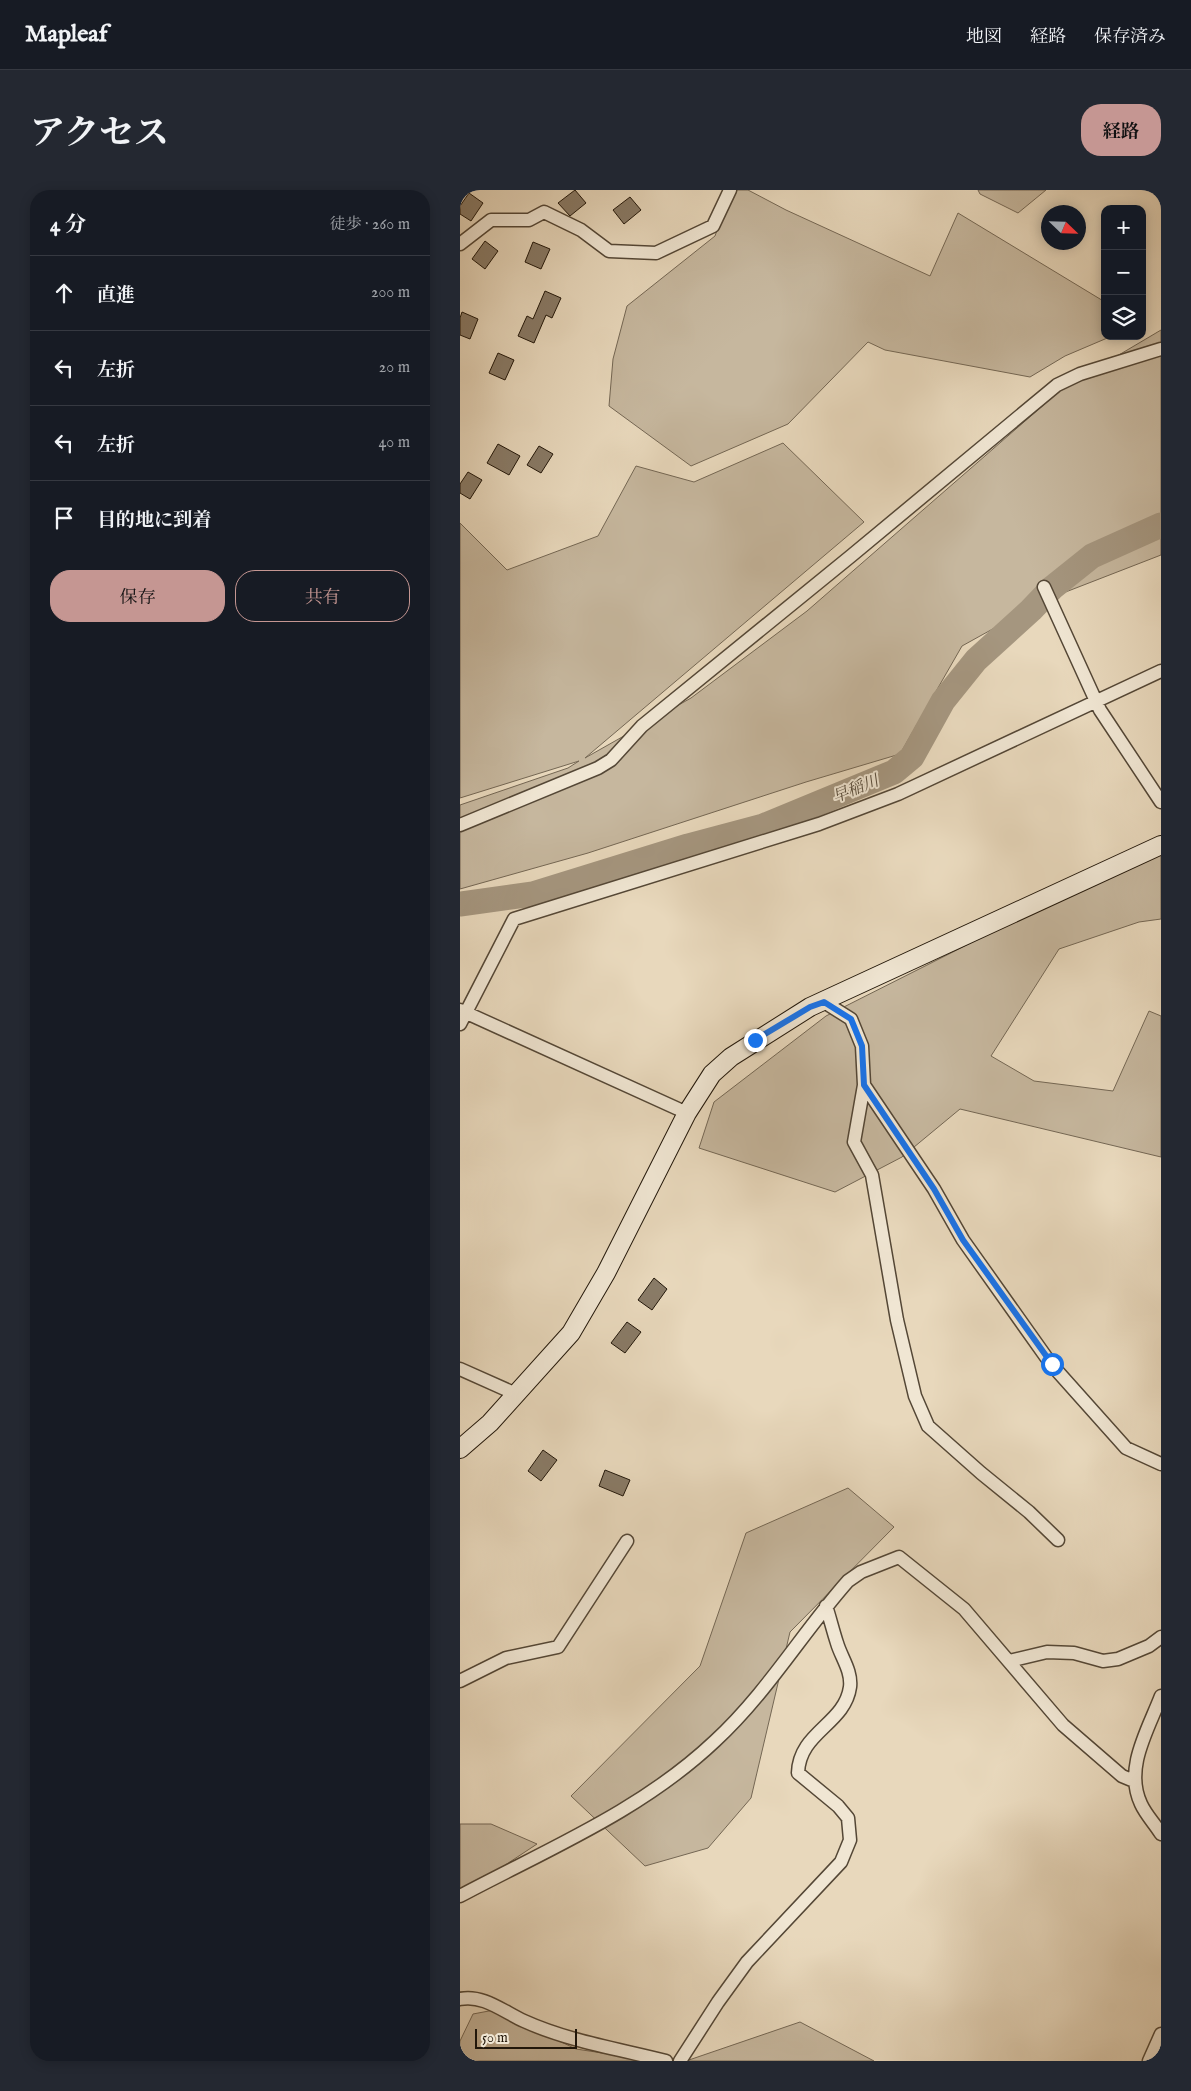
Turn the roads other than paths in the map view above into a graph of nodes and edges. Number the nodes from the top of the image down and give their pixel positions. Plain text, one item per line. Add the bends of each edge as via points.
1 (730, 190) edge
2 (460, 244) edge
3 (1161, 349) edge
4 (1044, 587) dead end
5 (1161, 671) edge
6 (1097, 700) junction
7 (1161, 802) edge
8 (460, 825) edge
9 (1161, 845) edge
10 (824, 1002) junction
11 (462, 1016) edge
12 (864, 1085) junction
13 (687, 1113) junction
14 (460, 1370) edge
15 (516, 1394) junction
16 (460, 1448) edge
17 (1161, 1464) edge
18 (1058, 1540) dead end
19 (627, 1541) dead end
20 (826, 1606) junction
21 (1161, 1637) edge
22 (1009, 1661) junction
23 (460, 1682) edge
24 (1161, 1696) edge
25 (1134, 1781) junction
26 (1161, 1834) edge
27 (460, 1896) edge
28 (460, 1999) edge
29 (1161, 2034) edge
30 (666, 2061) edge
31 (680, 2061) edge
32 (1149, 2061) edge

1 - 2 street via 713,226 656,253 609,251 581,230 544,212 529,220 491,220
3 - 8 street via 1057,384 642,726 611,760
4 - 6 street
5 - 6 street
6 - 7 street via 1100,710
6 - 11 street via 898,794 828,821 514,919
9 - 10 street
10 - 12 street via 851,1019 862,1046
10 - 13 street via 810,1007 731,1057 712,1074
11 - 13 street
12 - 17 street via 934,1189 963,1240 1052,1364 1126,1448
12 - 18 street via 854,1142 872,1175 897,1320 915,1396 928,1426
13 - 15 street via 606,1273 571,1333
14 - 15 street
15 - 16 street via 490,1423
19 - 23 street via 558,1647 506,1658
20 - 22 street via 848,1581 861,1572 899,1557 964,1609
20 - 27 street via 767,1687 714,1742 646,1796 594,1828
20 - 31 street via 849,1673 850,1688 840,1710 802,1750 798,1773 848,1818 850,1840 841,1862 747,1962
21 - 22 street via 1149,1646 1118,1659 1104,1661 1074,1653 1047,1652
22 - 25 street via 1063,1724 1122,1776
24 - 25 street via 1140,1748
25 - 26 street via 1141,1804
28 - 30 street via 468,1997 492,2003 524,2021 558,2034
29 - 32 street

